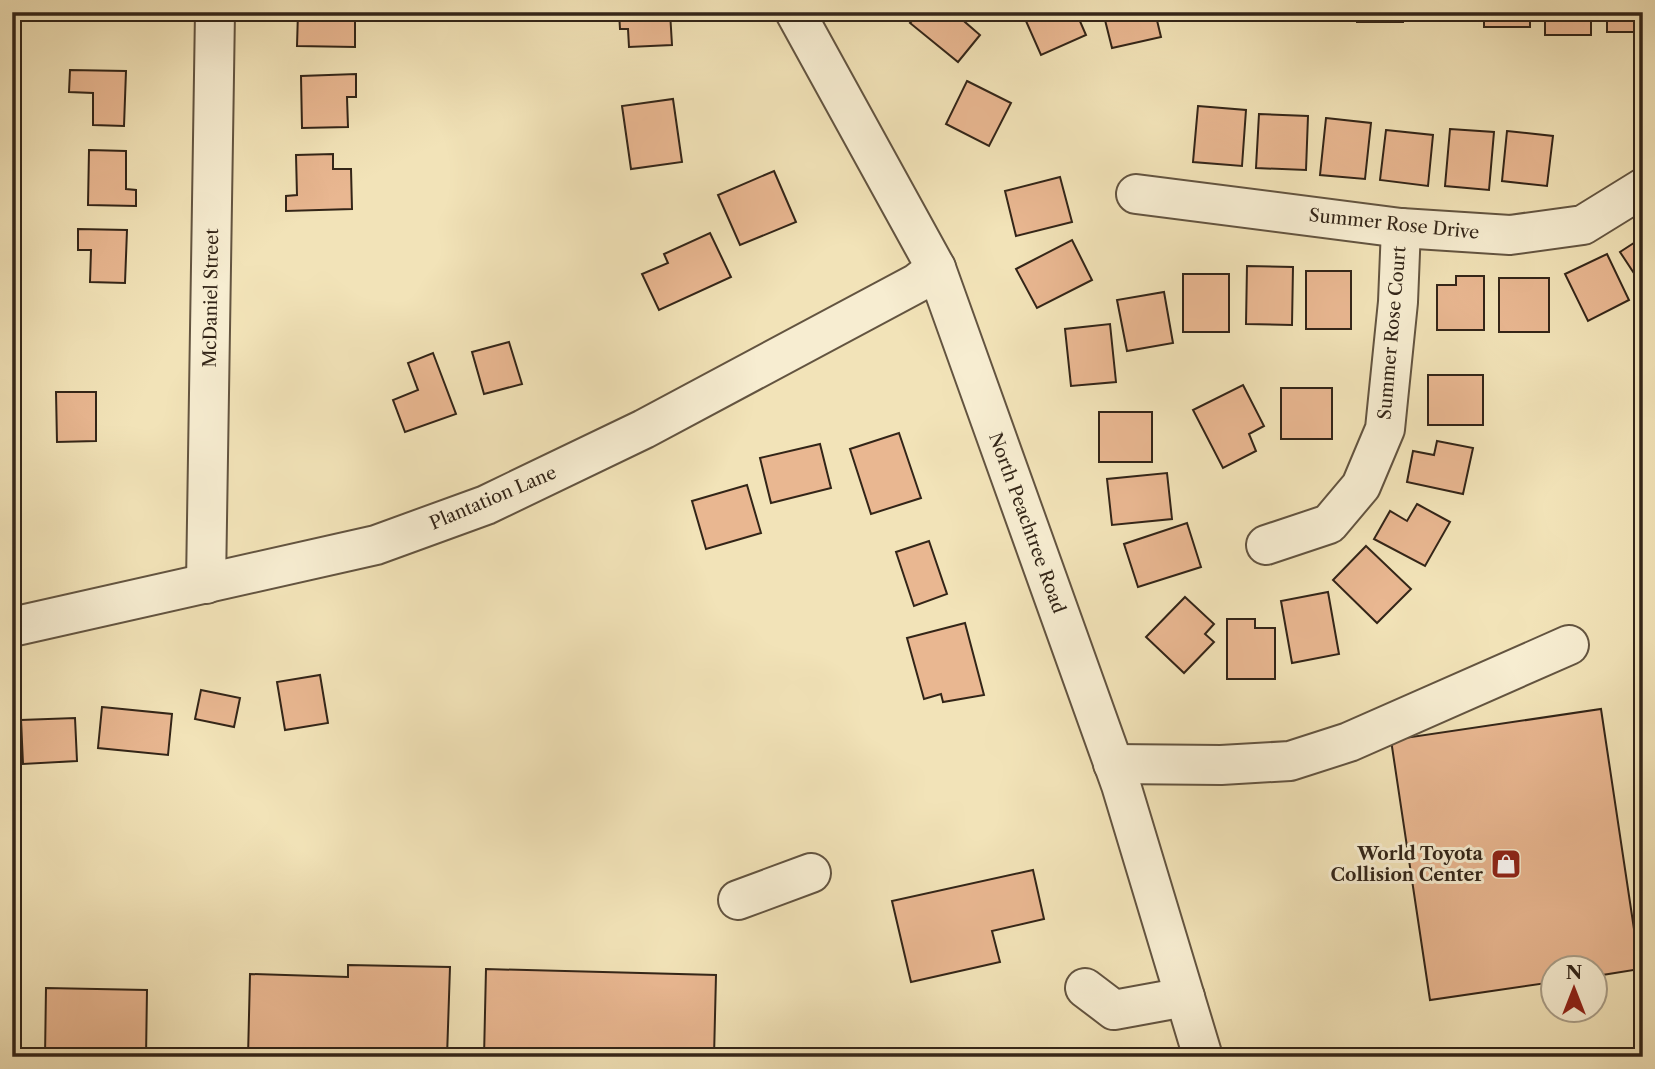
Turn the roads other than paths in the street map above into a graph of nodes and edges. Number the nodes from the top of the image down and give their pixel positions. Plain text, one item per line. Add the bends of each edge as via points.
1 (215, 12) edge
2 (795, 12) edge
3 (1643, 188) edge
4 (1136, 194) dead end
5 (1401, 228) junction
6 (936, 268) junction
7 (1266, 545) dead end
8 (206, 584) junction
9 (12, 627) edge
10 (1569, 645) dead end
11 (1113, 764) junction
12 (811, 873) dead end
13 (738, 900) dead end
14 (1100, 988) dead end
15 (1185, 997) junction
16 (1203, 1057) edge

1 - 8 street, McDaniel Street
2 - 6 street, North Peachtree Road
3 - 5 street, Summer Rose Drive via 1583,225 1510,235
4 - 5 street, Summer Rose Drive
5 - 7 street, Summer Rose Court via 1385,429 1361,486 1329,524
6 - 8 street, Plantation Lane via 917,283 644,429 486,505 376,545
6 - 11 street, North Peachtree Road
8 - 9 street, Plantation Lane
10 - 11 street via 1349,742 1290,761
11 - 15 street, North Peachtree Road
12 - 13 street
14 - 15 street
15 - 16 street, North Peachtree Road

